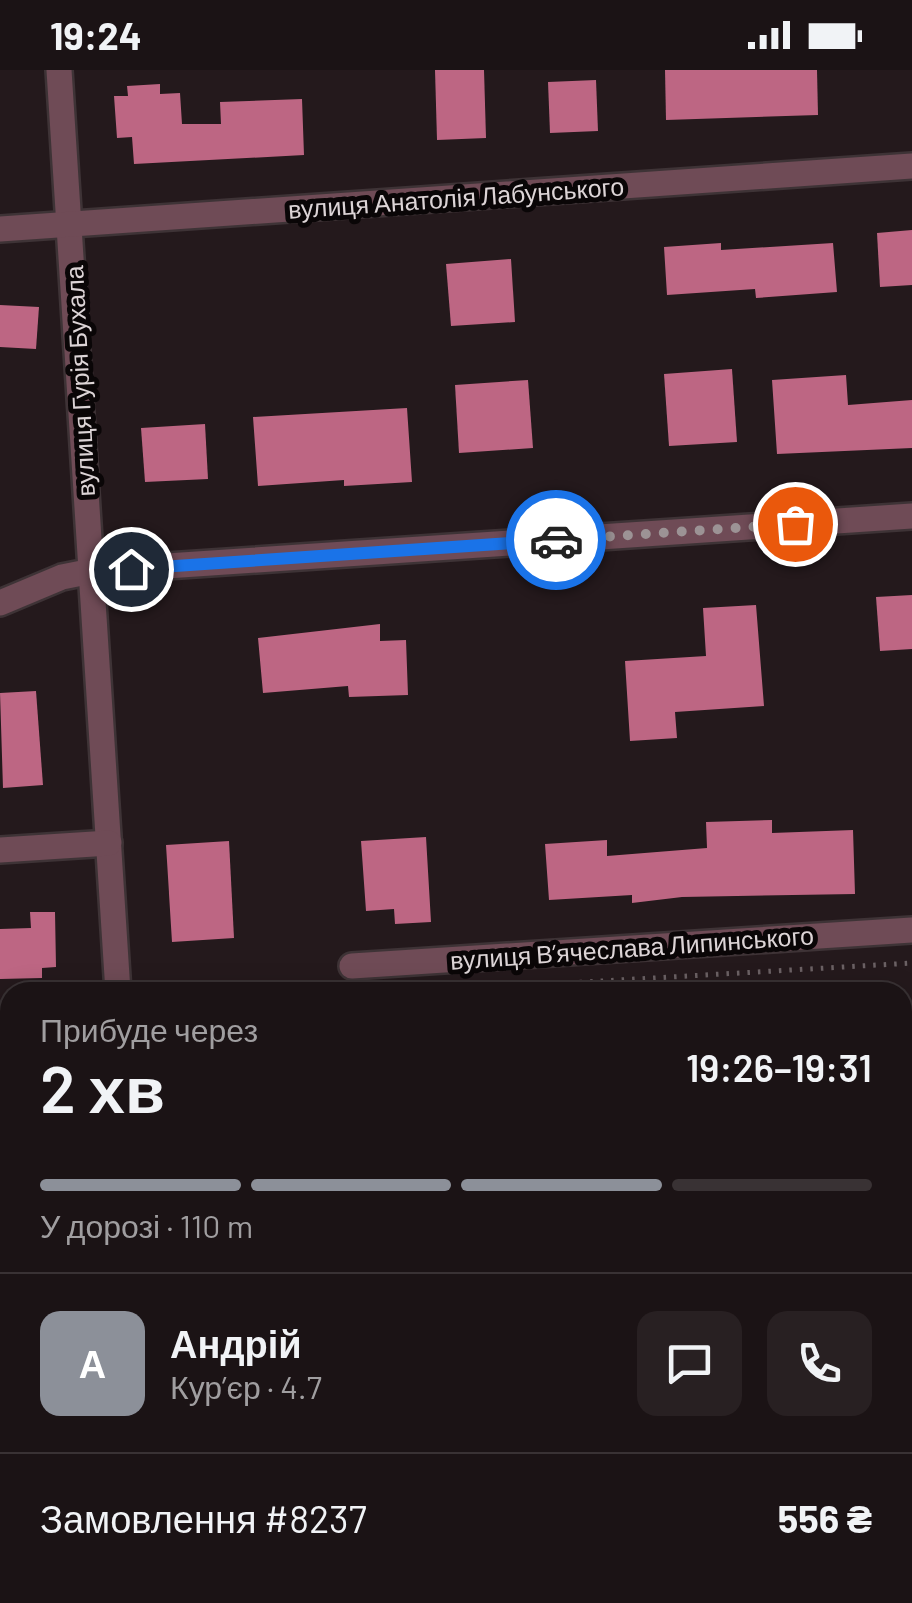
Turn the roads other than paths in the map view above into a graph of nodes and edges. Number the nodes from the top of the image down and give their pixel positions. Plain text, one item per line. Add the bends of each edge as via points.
1 (59, 70) edge
2 (912, 166) edge
3 (71, 225) junction
4 (0, 229) edge
5 (912, 516) edge
6 (92, 571) junction
7 (0, 603) edge
8 (109, 844) junction
9 (0, 850) edge
10 (912, 930) edge
11 (352, 966) dead end
12 (117, 982) edge

1 - 3 street, вулиця Гурія Бухала
2 - 3 street, вулиця Анатолія Лабунського
3 - 4 street, вулиця Анатолія Лабунського
3 - 6 street, вулиця Гурія Бухала
5 - 6 street
6 - 7 street
6 - 8 street, вулиця Гурія Бухала
8 - 9 street
8 - 12 street, вулиця Гурія Бухала
10 - 11 street, вулиця Вʼячеслава Липинського

